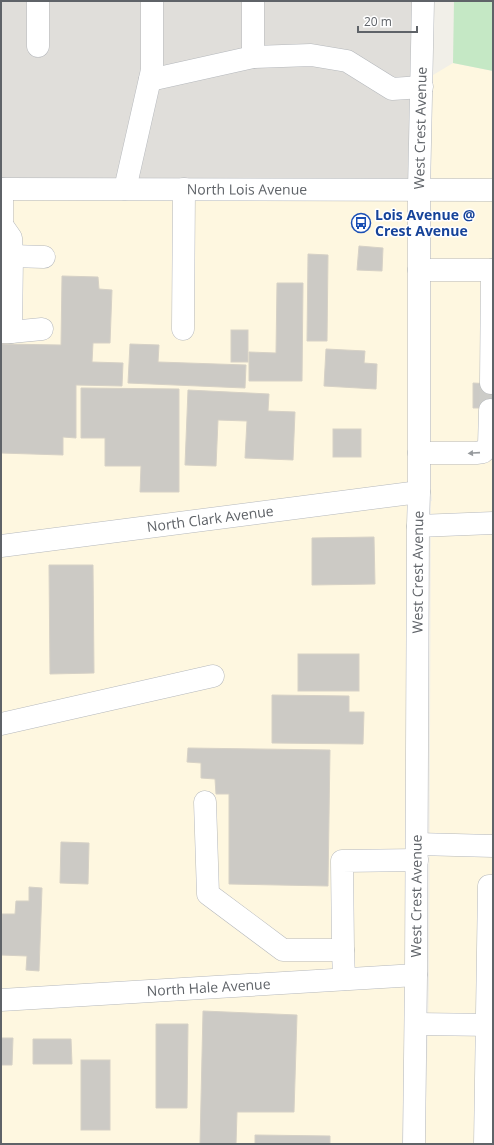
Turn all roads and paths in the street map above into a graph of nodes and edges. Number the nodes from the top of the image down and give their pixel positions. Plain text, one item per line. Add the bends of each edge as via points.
1 (38, 1) edge
2 (152, 1) edge
3 (253, 1) edge
4 (424, 1) edge
5 (38, 46) dead end
6 (253, 57) junction
7 (150, 80) junction
8 (422, 87) junction
9 (2, 189) edge
10 (125, 189) junction
11 (184, 189) junction
12 (419, 190) junction
13 (493, 190) edge
14 (2, 225) edge
15 (12, 256) junction
16 (44, 257) dead end
17 (419, 270) junction
18 (492, 270) edge
19 (42, 329) dead end
20 (182, 329) dead end
21 (6, 332) edge
22 (491, 383) dead end
23 (490, 410) dead end
24 (419, 453) junction
25 (419, 492) junction
26 (493, 523) edge
27 (418, 526) junction
28 (1, 546) edge
29 (213, 676) dead end
30 (1, 724) edge
31 (205, 802) dead end
32 (493, 846) edge
33 (417, 852) junction
34 (493, 886) edge
35 (343, 950) junction
36 (416, 975) junction
37 (344, 979) junction
38 (1, 1000) edge
39 (416, 1024) junction
40 (490, 1025) edge
41 (490, 1069) edge
42 (414, 1144) edge
43 (485, 1144) edge

1 - 5 street
2 - 7 street
3 - 6 street
4 - 8 street, West Crest Avenue
6 - 7 street
6 - 8 street via 311,55 347,61 392,88
7 - 10 street
8 - 12 street, West Crest Avenue
9 - 10 street, North Lois Avenue
9 - 14 street
10 - 11 street, North Lois Avenue
11 - 12 street, North Lois Avenue
11 - 20 street
12 - 13 street, North Lois Avenue
12 - 17 street, West Crest Avenue
14 - 15 street via 11,238
15 - 16 street
15 - 21 street
17 - 18 street
17 - 24 street, West Crest Avenue
18 - 22 street
19 - 21 street
23 -> 24 street via 489,445 483,452
24 - 25 street, West Crest Avenue
25 - 27 street, West Crest Avenue
25 - 28 street, North Clark Avenue
26 - 27 street
27 - 33 street, West Crest Avenue
29 - 30 street
31 - 35 street via 208,894 283,950
32 - 33 street
33 - 35 street via 342,861
33 - 36 street, West Crest Avenue
34 - 40 street via 489,886
35 - 37 street
36 - 37 street, North Hale Avenue
36 - 39 street, West Crest Avenue
37 - 38 street, North Hale Avenue
39 - 40 street
39 - 42 street, West Crest Avenue
40 - 41 street
41 - 43 street

